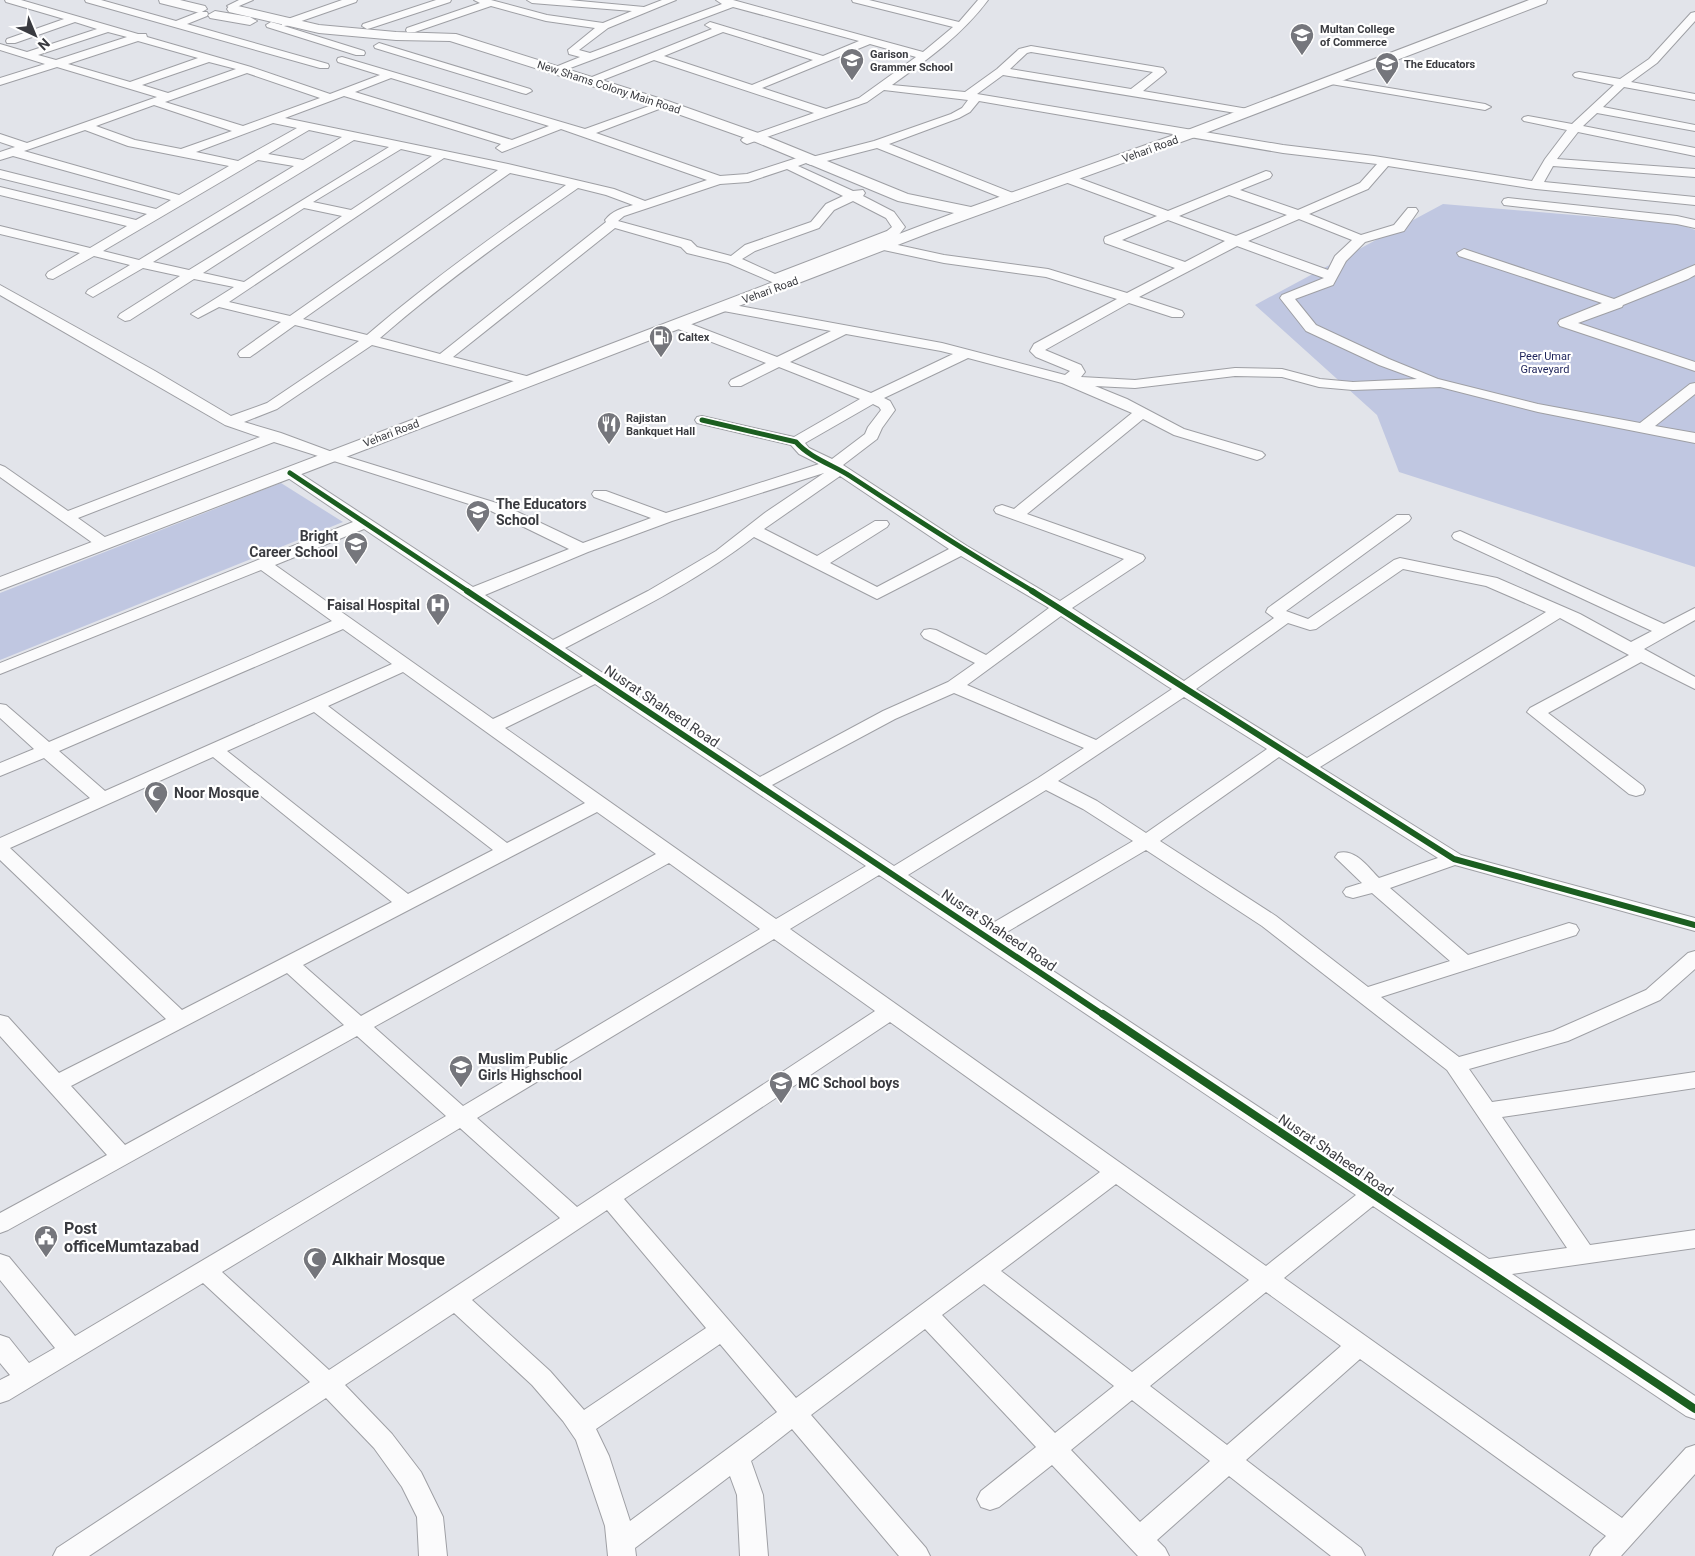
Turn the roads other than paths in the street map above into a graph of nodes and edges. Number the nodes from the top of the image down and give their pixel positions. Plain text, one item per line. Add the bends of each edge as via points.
1 (10, 0) edge
2 (90, 0) edge
3 (165, 0) edge
4 (187, 0) edge
5 (248, 0) edge
6 (352, 0) edge
7 (446, 0) edge
8 (479, 0) edge
9 (532, 0) edge
10 (671, 0) edge
11 (722, 0) edge
12 (857, 0) edge
13 (983, 0) edge
14 (1541, 0) edge
15 (776, 2) dead end
16 (491, 3) junction
17 (733, 3) junction
18 (233, 8) junction
19 (646, 10) junction
20 (763, 10) junction
21 (207, 11) junction
22 (1695, 15) edge
23 (76, 19) junction
24 (690, 20) junction
25 (286, 23) junction
26 (177, 24) junction
27 (271, 26) junction
28 (367, 26) dead end
29 (604, 26) junction
30 (961, 26) junction
31 (109, 28) junction
32 (722, 29) junction
33 (411, 30) dead end
34 (140, 37) junction
35 (396, 39) junction
36 (869, 40) junction
37 (11, 41) dead end
38 (379, 46) junction
39 (0, 47) edge
40 (360, 53) junction
41 (24, 54) junction
42 (653, 56) junction
43 (925, 56) junction
44 (591, 57) junction
45 (209, 58) junction
46 (822, 59) junction
47 (0, 60) edge
48 (342, 60) junction
49 (55, 64) junction
50 (324, 66) junction
51 (247, 69) junction
52 (557, 70) junction
53 (1001, 71) junction
54 (1579, 74) dead end
55 (390, 75) junction
56 (284, 81) junction
57 (591, 81) junction
58 (1329, 81) junction
59 (0, 82) edge
60 (1622, 83) junction
61 (130, 86) junction
62 (882, 87) junction
63 (751, 89) junction
64 (526, 91) dead end
65 (342, 92) junction
66 (1132, 94) junction
67 (329, 97) junction
68 (971, 97) junction
69 (1695, 97) edge
70 (169, 98) junction
71 (154, 102) junction
72 (659, 106) junction
73 (1485, 107) dead end
74 (1595, 109) junction
75 (1248, 112) junction
76 (826, 113) junction
77 (271, 119) junction
78 (1528, 119) dead end
79 (85, 126) junction
80 (308, 126) junction
81 (559, 126) junction
82 (1575, 128) junction
83 (1695, 128) edge
84 (242, 130) junction
85 (585, 133) junction
86 (1190, 134) junction
87 (352, 136) junction
88 (0, 138) edge
89 (751, 138) junction
90 (513, 144) junction
91 (878, 144) junction
92 (26, 146) junction
93 (398, 146) junction
94 (13, 152) junction
95 (1695, 152) edge
96 (183, 153) junction
97 (441, 155) junction
98 (0, 156) edge
99 (257, 156) junction
100 (471, 160) junction
101 (800, 162) junction
102 (1385, 162) junction
103 (1549, 162) junction
104 (304, 164) junction
105 (240, 165) junction
106 (508, 168) junction
107 (0, 174) edge
108 (1695, 174) edge
109 (1266, 175) dead end
110 (1070, 179) junction
111 (718, 180) junction
112 (576, 184) junction
113 (1536, 185) junction
114 (870, 188) junction
115 (0, 191) edge
116 (1230, 191) junction
117 (852, 196) junction
118 (1014, 198) junction
119 (181, 199) junction
120 (1695, 201) edge
121 (1508, 202) dead end
122 (302, 204) junction
123 (645, 205) junction
124 (1412, 211) dead end
125 (972, 212) junction
126 (158, 213) junction
127 (354, 214) junction
128 (1297, 214) junction
129 (1169, 217) junction
130 (613, 223) junction
131 (1695, 224) edge
132 (139, 225) junction
133 (928, 228) junction
134 (0, 230) edge
135 (1360, 239) junction
136 (1236, 241) junction
137 (884, 246) junction
138 (93, 252) junction
139 (1464, 253) dead end
140 (732, 260) junction
141 (141, 264) junction
142 (1186, 267) junction
143 (1695, 269) edge
144 (193, 274) junction
145 (53, 275) dead end
146 (1332, 276) junction
147 (780, 282) junction
148 (246, 286) junction
149 (0, 289) edge
150 (93, 293) dead end
151 (1128, 298) junction
152 (217, 303) junction
153 (1616, 304) junction
154 (723, 306) junction
155 (198, 314) dead end
156 (1176, 314) dead end
157 (125, 317) dead end
158 (293, 320) junction
159 (678, 324) junction
160 (845, 329) junction
161 (369, 341) junction
162 (966, 353) junction
163 (245, 354) dead end
164 (442, 359) junction
165 (780, 361) junction
166 (1695, 367) edge
167 (1067, 380) junction
168 (529, 381) junction
169 (736, 383) dead end
170 (1440, 383) junction
171 (1695, 387) edge
172 (872, 398) junction
173 (1141, 413) junction
174 (702, 420) dead end
175 (230, 422) junction
176 (1644, 427) junction
177 (276, 436) junction
178 (1695, 438) edge
179 (796, 442) junction
180 (1257, 455) dead end
181 (330, 456) junction
182 (836, 467) junction
183 (0, 470) edge
184 (290, 473) junction
185 (600, 494) dead end
186 (1009, 513) joint
187 (65, 517) junction
188 (666, 518) junction
189 (1403, 518) dead end
190 (365, 523) junction
191 (881, 524) dead end
192 (754, 530) junction
193 (1460, 536) dead end
194 (103, 543) junction
195 (582, 549) junction
196 (961, 549) junction
197 (818, 563) junction
198 (263, 564) junction
199 (0, 584) edge
200 (472, 594) junction
201 (1059, 609) junction
202 (1558, 611) junction
203 (1695, 613) edge
204 (1286, 617) junction
205 (345, 622) junction
206 (1664, 630) junction
207 (930, 634) dead end
208 (552, 648) junction
209 (1637, 652) junction
210 (987, 662) junction
211 (405, 665) junction
212 (0, 669) edge
213 (596, 677) junction
214 (1695, 684) edge
215 (954, 686) junction
216 (1184, 689) junction
217 (316, 705) junction
218 (0, 709) edge
219 (492, 727) junction
220 (1098, 747) junction
221 (1279, 749) junction
222 (47, 750) junction
223 (216, 750) junction
224 (1308, 766) junction
225 (0, 770) edge
226 (1046, 782) junction
227 (759, 785) junction
228 (1636, 790) dead end
229 (103, 800) junction
230 (599, 803) junction
231 (1146, 842) junction
232 (0, 847) edge
233 (506, 851) junction
234 (670, 854) junction
235 (1346, 857) dead end
236 (1454, 859) junction
237 (887, 871) junction
238 (1376, 886) junction
239 (1353, 892) dead end
240 (406, 903) junction
241 (1695, 925) edge
242 (775, 929) junction
243 (1569, 930) dead end
244 (985, 936) junction
245 (1695, 958) edge
246 (288, 963) junction
247 (1465, 963) junction
248 (1365, 995) junction
249 (891, 1011) junction
250 (180, 1020) junction
251 (0, 1022) edge
252 (359, 1026) junction
253 (1455, 1065) junction
254 (1695, 1080) edge
255 (57, 1084) junction
256 (1487, 1112) junction
257 (461, 1118) junction
258 (122, 1157) junction
259 (1116, 1172) junction
260 (1372, 1194) junction
261 (610, 1197) junction
262 (576, 1219) junction
263 (0, 1224) edge
264 (1695, 1239) edge
265 (1584, 1255) junction
266 (0, 1263) edge
267 (1486, 1269) junction
268 (206, 1270) junction
269 (984, 1271) junction
270 (1266, 1278) junction
271 (455, 1299) junction
272 (926, 1314) junction
273 (723, 1329) junction
274 (0, 1345) edge
275 (1359, 1345) junction
276 (72, 1350) junction
277 (26, 1378) junction
278 (328, 1384) junction
279 (1132, 1386) junction
280 (0, 1393) edge
281 (1695, 1409) edge
282 (795, 1413) junction
283 (581, 1426) junction
284 (1052, 1449) junction
285 (1695, 1456) edge
286 (736, 1457) junction
287 (1228, 1461) junction
288 (990, 1499) dead end
289 (1624, 1534) junction
290 (1147, 1548) edge
291 (622, 1549) edge
292 (67, 1556) edge
293 (433, 1556) edge
294 (754, 1556) edge
295 (916, 1556) edge
296 (1351, 1556) edge
297 (1604, 1556) edge

1 - 23 street
2 - 26 street
3 - 21 main road
4 - 21 main road
5 - 18 street
6 - 25 street
7 - 28 street
8 - 16 street
9 - 19 street
10 - 19 street
11 - 17 street
12 - 30 street
13 - 30 street
14 - 58 main road, Vehari Road
15 - 20 street
16 - 29 street via 546,18
16 - 33 street
17 - 20 street
17 - 24 street
18 - 21 main road, New Shams Colony Main Road
18 - 25 main road, New Shams Colony Main Road
19 - 29 street
20 - 36 street
21 - 26 street
21 - 27 main road, New Shams Colony Main Road
22 - 60 street via 1653,60
23 - 31 street
23 - 37 street
24 - 32 street
24 - 44 street
25 - 52 main road, New Shams Colony Main Road via 319,29 452,38
26 - 34 street
26 - 50 street
27 - 35 main road, New Shams Colony Main Road via 310,33
27 - 40 street
29 - 44 street via 573,52
30 - 43 street
31 - 34 street
31 - 41 street
32 - 42 street
32 - 46 street
34 - 45 street
34 - 49 street
35 - 38 street
35 - 72 main road, New Shams Colony Main Road via 448,43
36 - 43 street
36 - 46 street
38 - 40 street
38 - 64 street
39 - 41 street
40 - 48 street
41 - 47 street
41 - 49 street
42 - 57 street
42 - 63 street
43 - 62 street
44 - 52 street
45 - 51 street
45 - 61 street
46 - 63 street
48 - 50 street
48 - 55 street
49 - 59 street
49 - 61 street
50 - 56 street
51 - 56 street
51 - 70 street
52 - 57 main road, New Shams Colony Main Road
53 - 66 street
53 - 66 street via 1023,51 1031,49 1159,70
53 - 68 street
54 - 60 street
55 - 65 street
55 - 81 street
56 - 67 street
57 - 72 main road, New Shams Colony Main Road
58 - 73 street
58 - 75 main road, Vehari Road
60 - 69 street
60 - 74 street
61 - 70 street
62 - 68 street
62 - 76 street via 863,100
63 - 76 street
65 - 67 street
65 - 90 street
66 - 75 street
67 - 77 street
68 - 86 street
68 - 91 street via 966,110 955,116
70 - 71 street
71 - 79 street
71 - 84 street
72 - 85 street
72 - 89 main road, New Shams Colony Main Road
74 - 82 street
74 - 83 street
75 - 86 main road, Vehari Road
76 - 89 street
77 - 80 street
77 - 84 street
78 - 82 street
79 - 92 street
79 - 96 street via 132,143
80 - 87 street
80 - 99 street
81 - 85 street
81 - 90 street
82 - 95 street
82 - 103 street
84 - 96 street
85 - 111 street
86 - 102 street
86 - 110 main road, Vehari Road
87 - 93 street
87 - 104 street
88 - 92 street
89 - 101 main road, New Shams Colony Main Road
90 - 100 street
91 - 101 street
91 - 118 street
92 - 94 street
93 - 97 street
93 - 122 street
94 - 98 street
94 - 119 street
96 - 105 street
97 - 100 street
97 - 127 street
99 - 104 street
99 - 105 street
100 - 106 street
101 - 111 street via 748,178
101 - 114 main road, New Shams Colony Main Road
101 - 117 street
102 - 113 street
102 - 128 street via 1364,186
103 - 108 street
103 - 113 street
104 - 141 street
105 - 119 street
106 - 112 street
106 - 158 street
107 - 126 street
109 - 116 street
110 - 118 main road, Vehari Road
110 - 129 street
111 - 123 street
112 - 123 street
112 - 161 street via 399,315
113 - 120 street
114 - 117 street
114 - 125 main road, New Shams Colony Main Road
114 - 133 main road, New Shams Colony Main Road via 902,205
115 - 132 street
116 - 128 street
116 - 129 street
117 - 140 street via 830,207 815,225 750,248
117 - 147 street via 890,215 899,227 897,230
118 - 125 main road, Vehari Road
119 - 126 street
121 - 131 street
122 - 127 street
122 - 144 street
123 - 130 street via 620,213 611,220
124 - 135 street via 1399,228
125 - 133 main road, Vehari Road
126 - 132 street
127 - 148 street
128 - 135 street
128 - 136 street
129 - 136 street
129 - 142 street via 1110,240
130 - 140 street
130 - 164 street
132 - 138 street
133 - 137 main road, Vehari Road
134 - 138 street
135 - 146 street via 1340,259
136 - 142 street
136 - 146 street
137 - 147 main road, Vehari Road
137 - 151 street via 944,259 1048,273
138 - 141 street
138 - 145 street
139 - 153 street
140 - 147 street
141 - 144 street
141 - 150 street
142 - 151 street
143 - 153 street
144 - 148 street
144 - 157 street
146 - 170 street via 1328,282 1287,298 1311,328 1384,362
147 - 154 main road, Vehari Road
148 - 152 street
149 - 175 street
151 - 156 street
151 - 167 street via 1039,347 1037,351 1041,354 1076,368 1078,372
152 - 155 street
152 - 158 street
153 - 166 street via 1565,324
154 - 159 main road, Vehari Road
154 - 160 street
158 - 161 street
158 - 163 street
159 - 165 street
159 - 168 main road, Vehari Road
160 - 162 street
160 - 165 street
161 - 164 street
161 - 175 street via 272,406
162 - 167 street
162 - 172 street
164 - 168 street
165 - 169 street
165 - 172 street
167 - 170 street via 1135,384 1235,372 1282,374 1319,383 1353,386
167 - 173 street
168 - 181 main road, Vehari Road
170 - 176 street via 1538,408
171 - 176 street
172 - 179 street
172 - 182 street via 886,404 888,410 865,444
173 - 180 street via 1179,432
173 - 186 street
174 - 179 street
175 - 177 street
176 - 178 street
177 - 181 street
177 - 187 street
179 - 182 street via 804,451
181 - 184 main road, Vehari Road
181 - 195 street via 497,508
182 - 188 street
182 - 192 street
182 - 196 street
183 - 187 street
184 - 190 street, Nusrat Shaheed Road
184 - 194 main road, Vehari Road
185 - 188 street
186 - 201 street via 1138,558
187 - 194 street
188 - 195 street
189 - 204 street via 1274,612
190 - 198 street
190 - 200 street, Nusrat Shaheed Road
191 - 197 street
192 - 197 street
192 - 208 street via 654,596
193 - 206 street
194 - 199 main road, Vehari Road
195 - 200 street
196 - 197 street via 877,594
196 - 201 street
198 - 205 street
198 - 212 street
200 - 208 street, Nusrat Shaheed Road
201 - 210 street
201 - 216 street
202 - 204 street via 1491,582 1400,563 1310,625
202 - 209 street
202 - 224 street
203 - 206 street
204 - 216 street
205 - 211 street
205 - 222 street
206 - 209 street
207 - 210 street
208 - 213 street, Nusrat Shaheed Road
209 - 214 street
209 - 228 street via 1536,712
210 - 215 street
211 - 217 street
211 - 219 street
213 - 219 street
213 - 227 street, Nusrat Shaheed Road
215 - 220 street
215 - 227 street via 889,715
216 - 220 street
216 - 221 street
217 - 223 street
217 - 233 street
218 - 222 street
219 - 230 street
220 - 226 street
221 - 224 street
221 - 231 street
222 - 225 street
222 - 229 street
223 - 229 street
223 - 240 street
224 - 236 street
226 - 231 street via 1090,805
226 - 237 street
227 - 237 street, Nusrat Shaheed Road
229 - 232 street
230 - 233 street
230 - 234 street
231 - 244 street
231 - 248 street via 1269,921
232 - 250 street
233 - 240 street
234 - 242 street
234 - 252 street
235 - 238 street
236 - 238 street
236 - 241 street
237 - 242 street
237 - 244 street, Nusrat Shaheed Road
238 - 239 street
238 - 247 street
240 - 246 street
242 - 249 street
242 - 257 street
243 - 247 street
244 - 260 street, Nusrat Shaheed Road
245 - 253 street via 1653,995 1560,1036
246 - 250 street
246 - 252 street
247 - 248 street
248 - 253 street
249 - 259 street
249 - 261 street
250 - 255 street
251 - 255 street
252 - 257 street
252 - 258 street
253 - 256 street
254 - 256 street
255 - 258 street
256 - 265 street
257 - 262 street
257 - 268 street
258 - 263 street
259 - 269 street
259 - 270 street
260 - 267 street, Nusrat Shaheed Road
260 - 270 street
261 - 262 street
261 - 273 street
262 - 271 street
264 - 265 street
265 - 267 street
266 - 276 street
267 - 281 street, Nusrat Shaheed Road
268 - 276 street
268 - 278 street
269 - 272 street
269 - 279 street
270 - 275 street
270 - 279 street
271 - 278 street
271 - 283 street via 535,1374
272 - 282 street
272 - 284 street
273 - 282 street
273 - 283 street
274 - 277 street
275 - 287 street
275 - 289 street
276 - 277 street
277 - 280 street
278 - 292 street
278 - 293 street via 383,1441 412,1480 430,1517
279 - 284 street
279 - 287 street
282 - 286 street
282 - 295 street
283 - 291 street via 601,1472
284 - 288 street
284 - 290 street
285 - 289 street
286 - 291 street
286 - 294 street via 750,1495
287 - 290 street
287 - 296 street
289 - 297 street

